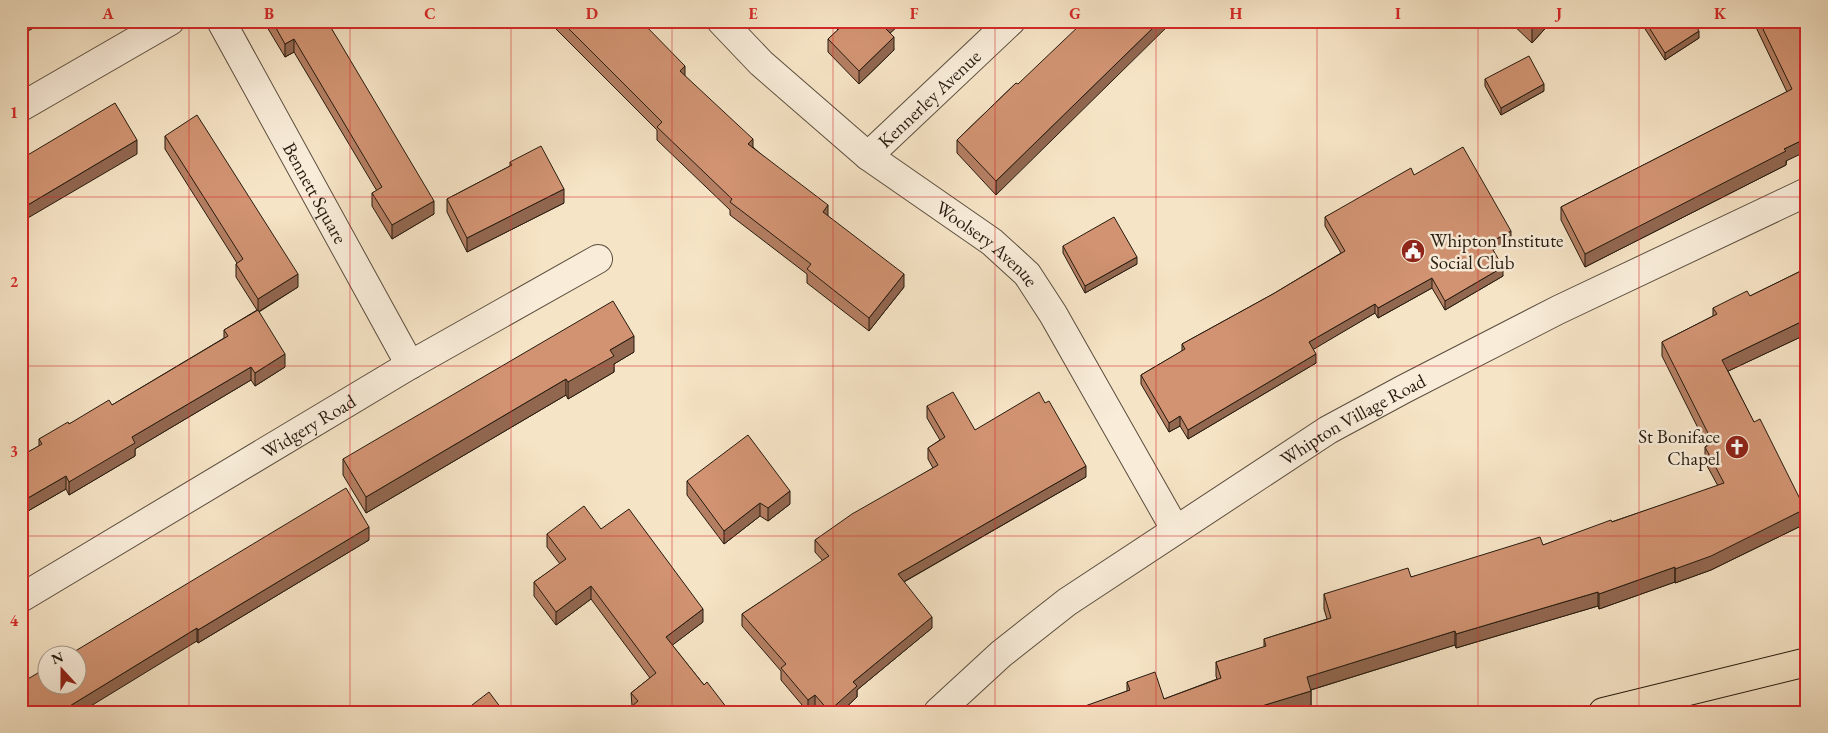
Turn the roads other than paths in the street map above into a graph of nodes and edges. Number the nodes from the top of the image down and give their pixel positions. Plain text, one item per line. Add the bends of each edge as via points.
1 (170, 21) edge
2 (221, 21) edge
3 (722, 21) edge
4 (1011, 21) edge
5 (21, 107) edge
6 (868, 156) junction
7 (1807, 192) edge
8 (598, 259) dead end
9 (410, 365) junction
10 (1175, 529) junction
11 (21, 598) edge
12 (1807, 662) edge
13 (938, 712) edge
14 (1604, 712) edge

1 - 5 street
2 - 9 street, Bennett Square
3 - 6 street, Woolsery Avenue via 761,63
4 - 6 street, Kennerley Avenue
6 - 10 street, Woolsery Avenue via 992,242 1027,274
7 - 10 street, Whipton Village Road via 1558,310 1404,389 1328,430
8 - 9 street, Widgery Road
9 - 11 street, Widgery Road
10 - 13 street, Whipton Village Road via 1067,602 1001,654
12 - 14 main road

